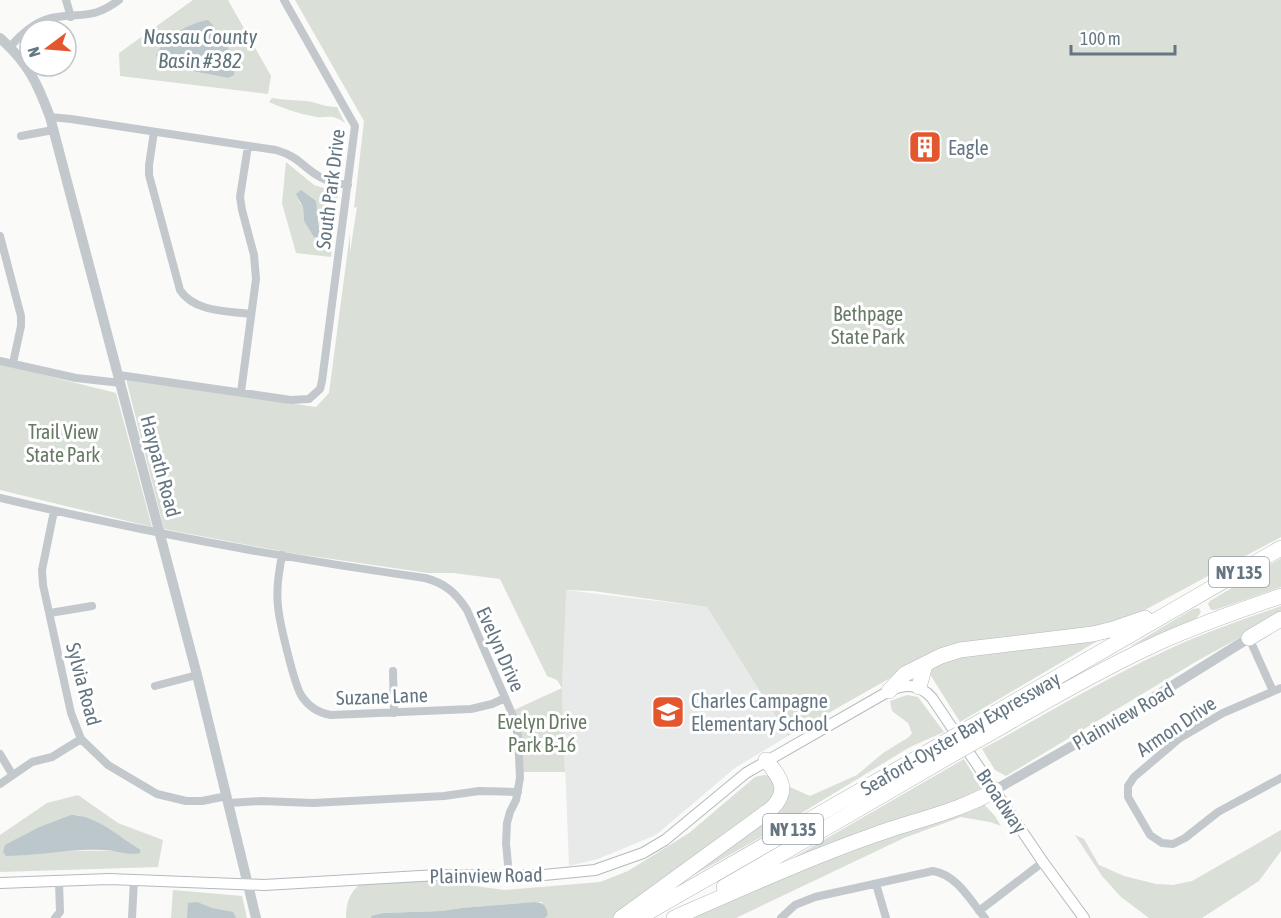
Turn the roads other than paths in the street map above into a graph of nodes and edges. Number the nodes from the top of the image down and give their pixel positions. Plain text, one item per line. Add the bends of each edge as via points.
1 (66, 0) edge
2 (119, 0) edge
3 (284, 0) edge
4 (71, 17) junction
5 (0, 38) edge
6 (10, 47) junction
7 (50, 117) junction
8 (53, 130) junction
9 (154, 132) junction
10 (21, 136) dead end
11 (248, 146) junction
12 (348, 185) junction
13 (0, 236) edge
14 (251, 314) junction
15 (0, 361) edge
16 (13, 363) junction
17 (120, 379) junction
18 (241, 392) junction
19 (0, 498) edge
20 (54, 511) junction
21 (160, 533) junction
22 (1281, 548) edge
23 (282, 555) junction
24 (1198, 596) junction
25 (1281, 596) edge
26 (92, 606) dead end
27 (50, 614) junction
28 (1281, 619) edge
29 (1249, 638) junction
30 (925, 664) junction
31 (393, 671) dead end
32 (197, 675) junction
33 (155, 686) dead end
34 (919, 687) junction
35 (1277, 689) edge
36 (889, 691) junction
37 (505, 698) junction
38 (394, 713) junction
39 (973, 734) junction
40 (81, 739) junction
41 (951, 747) junction
42 (0, 754) edge
43 (766, 760) junction
44 (12, 774) junction
45 (1281, 778) edge
46 (0, 784) edge
47 (994, 790) junction
48 (518, 792) junction
49 (228, 799) junction
50 (1043, 862) junction
51 (509, 875) junction
52 (134, 880) junction
53 (59, 881) junction
54 (0, 883) edge
55 (248, 884) junction
56 (876, 884) junction
57 (982, 914) edge
58 (55, 918) edge
59 (132, 918) edge
60 (256, 918) edge
61 (621, 918) edge
62 (638, 918) edge
63 (669, 918) edge
64 (674, 918) edge
65 (781, 918) edge
66 (886, 918) edge
67 (1084, 918) edge

1 - 4 street
2 - 4 street via 97,14
3 - 12 street, South Park Drive via 354,120 356,132
4 - 6 street via 42,21
5 - 6 street, Haypath Road
6 - 7 street, Haypath Road via 30,70
7 - 8 street, Haypath Road
7 - 9 street
8 - 10 street
8 - 17 street, Haypath Road
9 - 11 street
9 - 14 street via 149,175 180,290 197,305
11 - 12 street via 290,154 322,178
11 - 14 street via 240,197 256,268
12 - 18 street, South Park Drive via 320,389 303,401
13 - 16 street via 21,316
14 - 18 street
15 - 16 street
16 - 17 street via 76,378 110,383
17 - 18 street
17 - 21 street, Haypath Road
19 - 20 street, Evelyn Drive
20 - 21 street, Evelyn Drive
20 - 27 street, Sylvia Road via 42,570
21 - 23 street, Evelyn Drive
21 - 32 street, Haypath Road
22 - 24 highway, Seaford-Oyster Bay Expressway / NY 135
23 - 37 street, Evelyn Drive via 425,578 447,586 467,610
23 - 38 street, Suzane Lane via 278,607 302,696 316,710 331,715
24 - 30 highway via 1103,632 969,647
24 - 39 highway, Seaford-Oyster Bay Expressway / NY 135
25 - 39 highway, Seaford-Oyster Bay Expressway / NY 135 via 1139,652
26 - 27 street
27 - 40 street, Sylvia Road via 71,713
28 - 29 highway
29 - 35 street
29 - 47 street, Plainview Road via 1188,678
30 - 34 highway
30 - 36 highway via 905,674
31 - 38 street
32 - 33 street
32 - 49 street, Haypath Road
34 - 36 main road, Plainview Road
34 - 47 main road, Broadway via 932,698
35 - 45 street, Armon Drive via 1180,738 1134,777 1128,786 1128,797 1150,835 1162,843 1173,844 1218,812
36 - 43 main road, Plainview Road
37 - 38 street, Suzane Lane via 471,709
37 - 48 street, Evelyn Drive via 518,736
39 - 41 highway, Seaford-Oyster Bay Expressway / NY 135, bridge
40 - 44 street
40 - 49 street, Sylvia Road via 108,765 156,794 186,801
41 - 62 highway, Seaford-Oyster Bay Expressway / NY 135
41 - 63 highway, Seaford-Oyster Bay Expressway / NY 135
42 - 44 street
43 - 51 main road, Plainview Road via 643,853 595,870
43 - 61 highway via 781,783 778,802
44 - 46 street
47 - 50 main road, Broadway
47 - 64 highway
48 - 49 street, Sylvia Road via 479,791 313,803
48 - 51 street, Evelyn Drive via 507,823
49 - 55 street, Haypath Road
50 - 57 street
50 - 67 main road, Broadway
51 - 55 main road, Plainview Road
52 - 53 main road, Plainview Road
52 - 55 main road, Plainview Road
52 - 59 street
53 - 54 main road, Plainview Road
53 - 58 street via 60,912
55 - 60 street, Haypath Road
56 - 57 street via 927,872 940,873 956,881
56 - 65 street via 802,901
56 - 66 street

